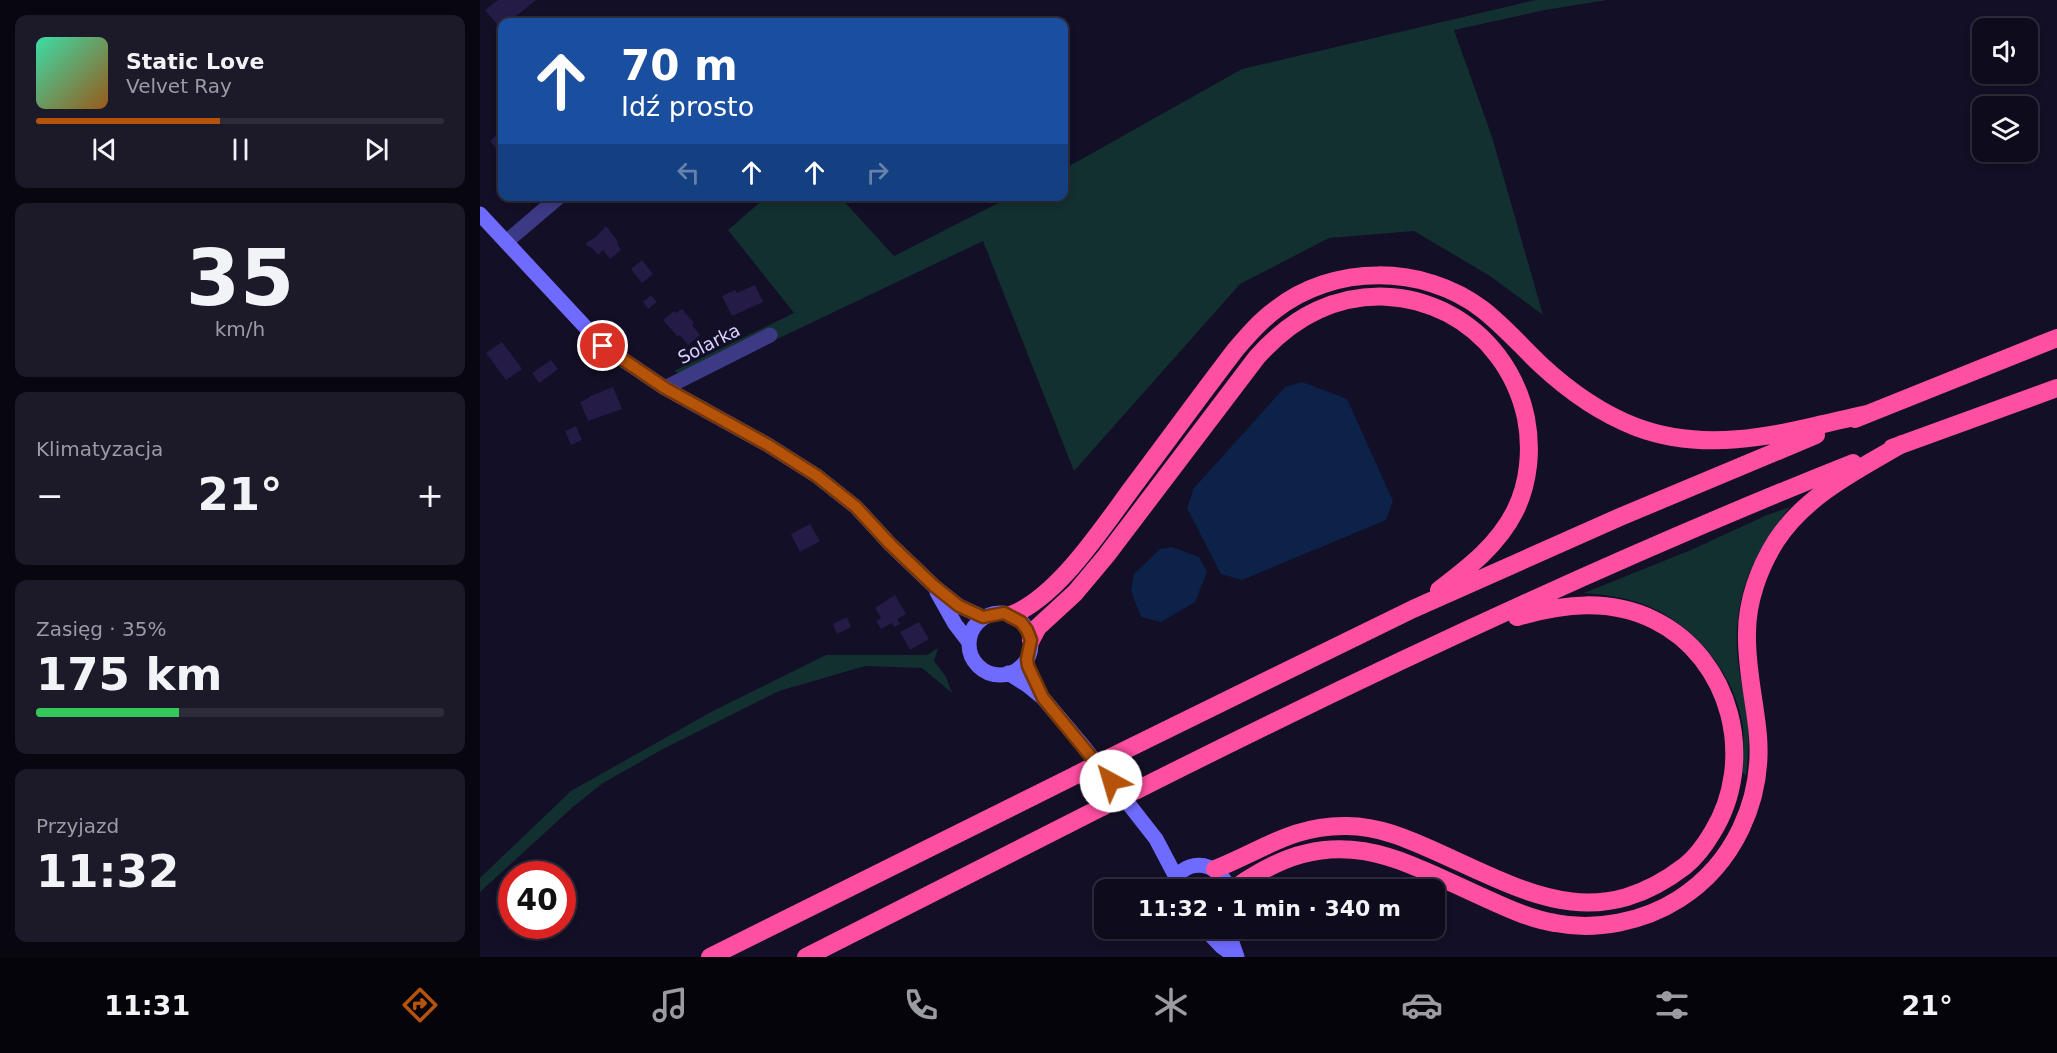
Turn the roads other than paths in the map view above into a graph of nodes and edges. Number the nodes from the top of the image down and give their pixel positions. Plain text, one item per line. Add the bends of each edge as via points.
1 (554, 201) edge
2 (480, 214) edge
3 (506, 242) junction
4 (770, 334) dead end
5 (2057, 338) edge
6 (665, 388) junction
7 (2057, 388) edge
8 (1867, 414) junction
9 (1902, 444) junction
10 (934, 586) junction
11 (1413, 609) junction
12 (1011, 615) junction
13 (983, 617) junction
14 (1464, 631) junction
15 (1031, 640) junction
16 (968, 641) junction
17 (1027, 659) junction
18 (1008, 674) junction
19 (1043, 698) junction
20 (1156, 838) junction
21 (1188, 867) junction
22 (1215, 869) junction
23 (1171, 879) edge
24 (1177, 879) edge
25 (1226, 879) edge
26 (1249, 879) edge
27 (1442, 879) edge
28 (1445, 880) edge
29 (1214, 939) edge
30 (1231, 939) edge
31 (710, 957) edge
32 (806, 957) edge
33 (1237, 957) edge

1 - 3 street
2 - 3 street
3 - 6 street via 603,346
4 - 6 street, Solarka
5 - 8 highway
6 - 10 street via 817,476 856,507
7 - 9 highway
8 - 11 highway
8 - 12 highway via 1744,440 1700,441 1655,433 1620,420 1582,398 1492,317 1450,290 1401,276 1333,281 1288,301 1252,330 1075,561 1029,606
9 - 14 highway via 1671,539
9 - 28 highway via 1816,498 1777,539 1764,562 1753,591 1747,632 1758,735 1753,797 1728,852 1697,885 1679,899 1640,917 1579,926 1517,913
10 - 13 street via 959,606
10 - 16 street
11 - 15 highway via 1479,557 1504,529 1527,475 1528,426 1513,379 1499,356 1475,332 1429,305 1401,298 1369,297 1317,311 1268,345 1106,556 1075,593 1038,627
11 - 31 highway, bridge
12 - 13 street
12 - 15 street via 1021,622
13 - 16 street via 975,624
14 - 22 highway via 1559,606 1600,605 1654,620 1695,651 1719,685 1729,709 1735,757 1734,776 1720,820 1688,863 1648,890 1626,898 1562,902 1527,892 1410,840 1348,825 1300,831
14 - 32 highway, bridge via 1344,687
15 - 17 street
16 - 18 street via 977,664 991,673
17 - 18 street
17 - 19 street
18 - 19 street
19 - 20 street
20 - 21 street
20 - 23 street
21 - 22 street via 1202,865
21 - 24 street
22 - 25 street
26 - 27 highway via 1291,856 1340,848 1378,853
29 - 33 street
30 - 33 street

